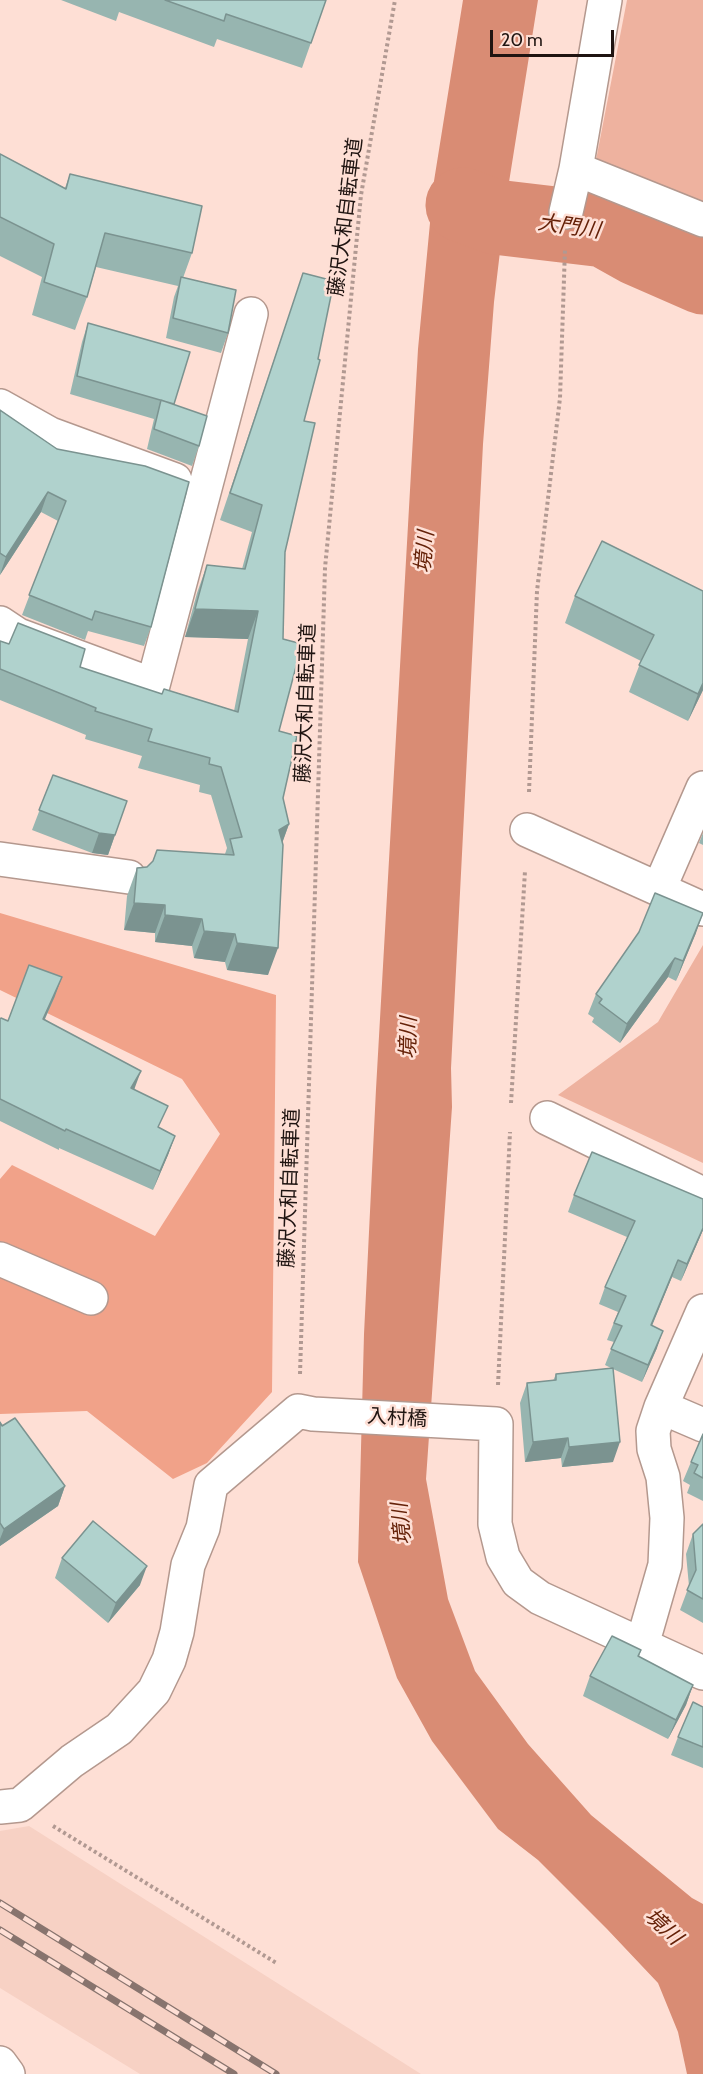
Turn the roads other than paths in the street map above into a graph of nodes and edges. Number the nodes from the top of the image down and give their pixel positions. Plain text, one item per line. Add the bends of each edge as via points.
1 (605, 0) edge
2 (576, 169) junction
3 (566, 212) dead end
4 (703, 220) edge
5 (251, 314) dead end
6 (0, 406) edge
7 (204, 490) junction
8 (0, 623) edge
9 (703, 788) edge
10 (527, 830) dead end
11 (0, 859) edge
12 (129, 877) dead end
13 (658, 889) junction
14 (703, 909) edge
15 (547, 1118) dead end
16 (703, 1194) edge
17 (0, 1258) edge
18 (91, 1298) dead end
19 (703, 1311) edge
20 (661, 1407) junction
21 (703, 1425) edge
22 (642, 1645) junction
23 (703, 1673) edge
24 (10, 1806) edge
25 (0, 2063) edge
26 (8, 2074) edge

1 - 2 street
2 - 3 street
2 - 4 street
5 - 7 street
6 - 7 street via 50,434
7 - 8 street via 153,685 18,635
9 - 13 street
10 - 13 street
11 - 12 street
13 - 14 street
15 - 16 street
17 - 18 street
19 - 20 street
20 - 21 street
20 - 22 street via 653,1431 667,1518 665,1565
22 - 23 street
22 - 24 street, 入村橋 via 540,1598 518,1582 503,1557 495,1524 496,1424 306,1412 211,1485 203,1528 188,1565 177,1632 154,1690 119,1729
25 - 26 street

